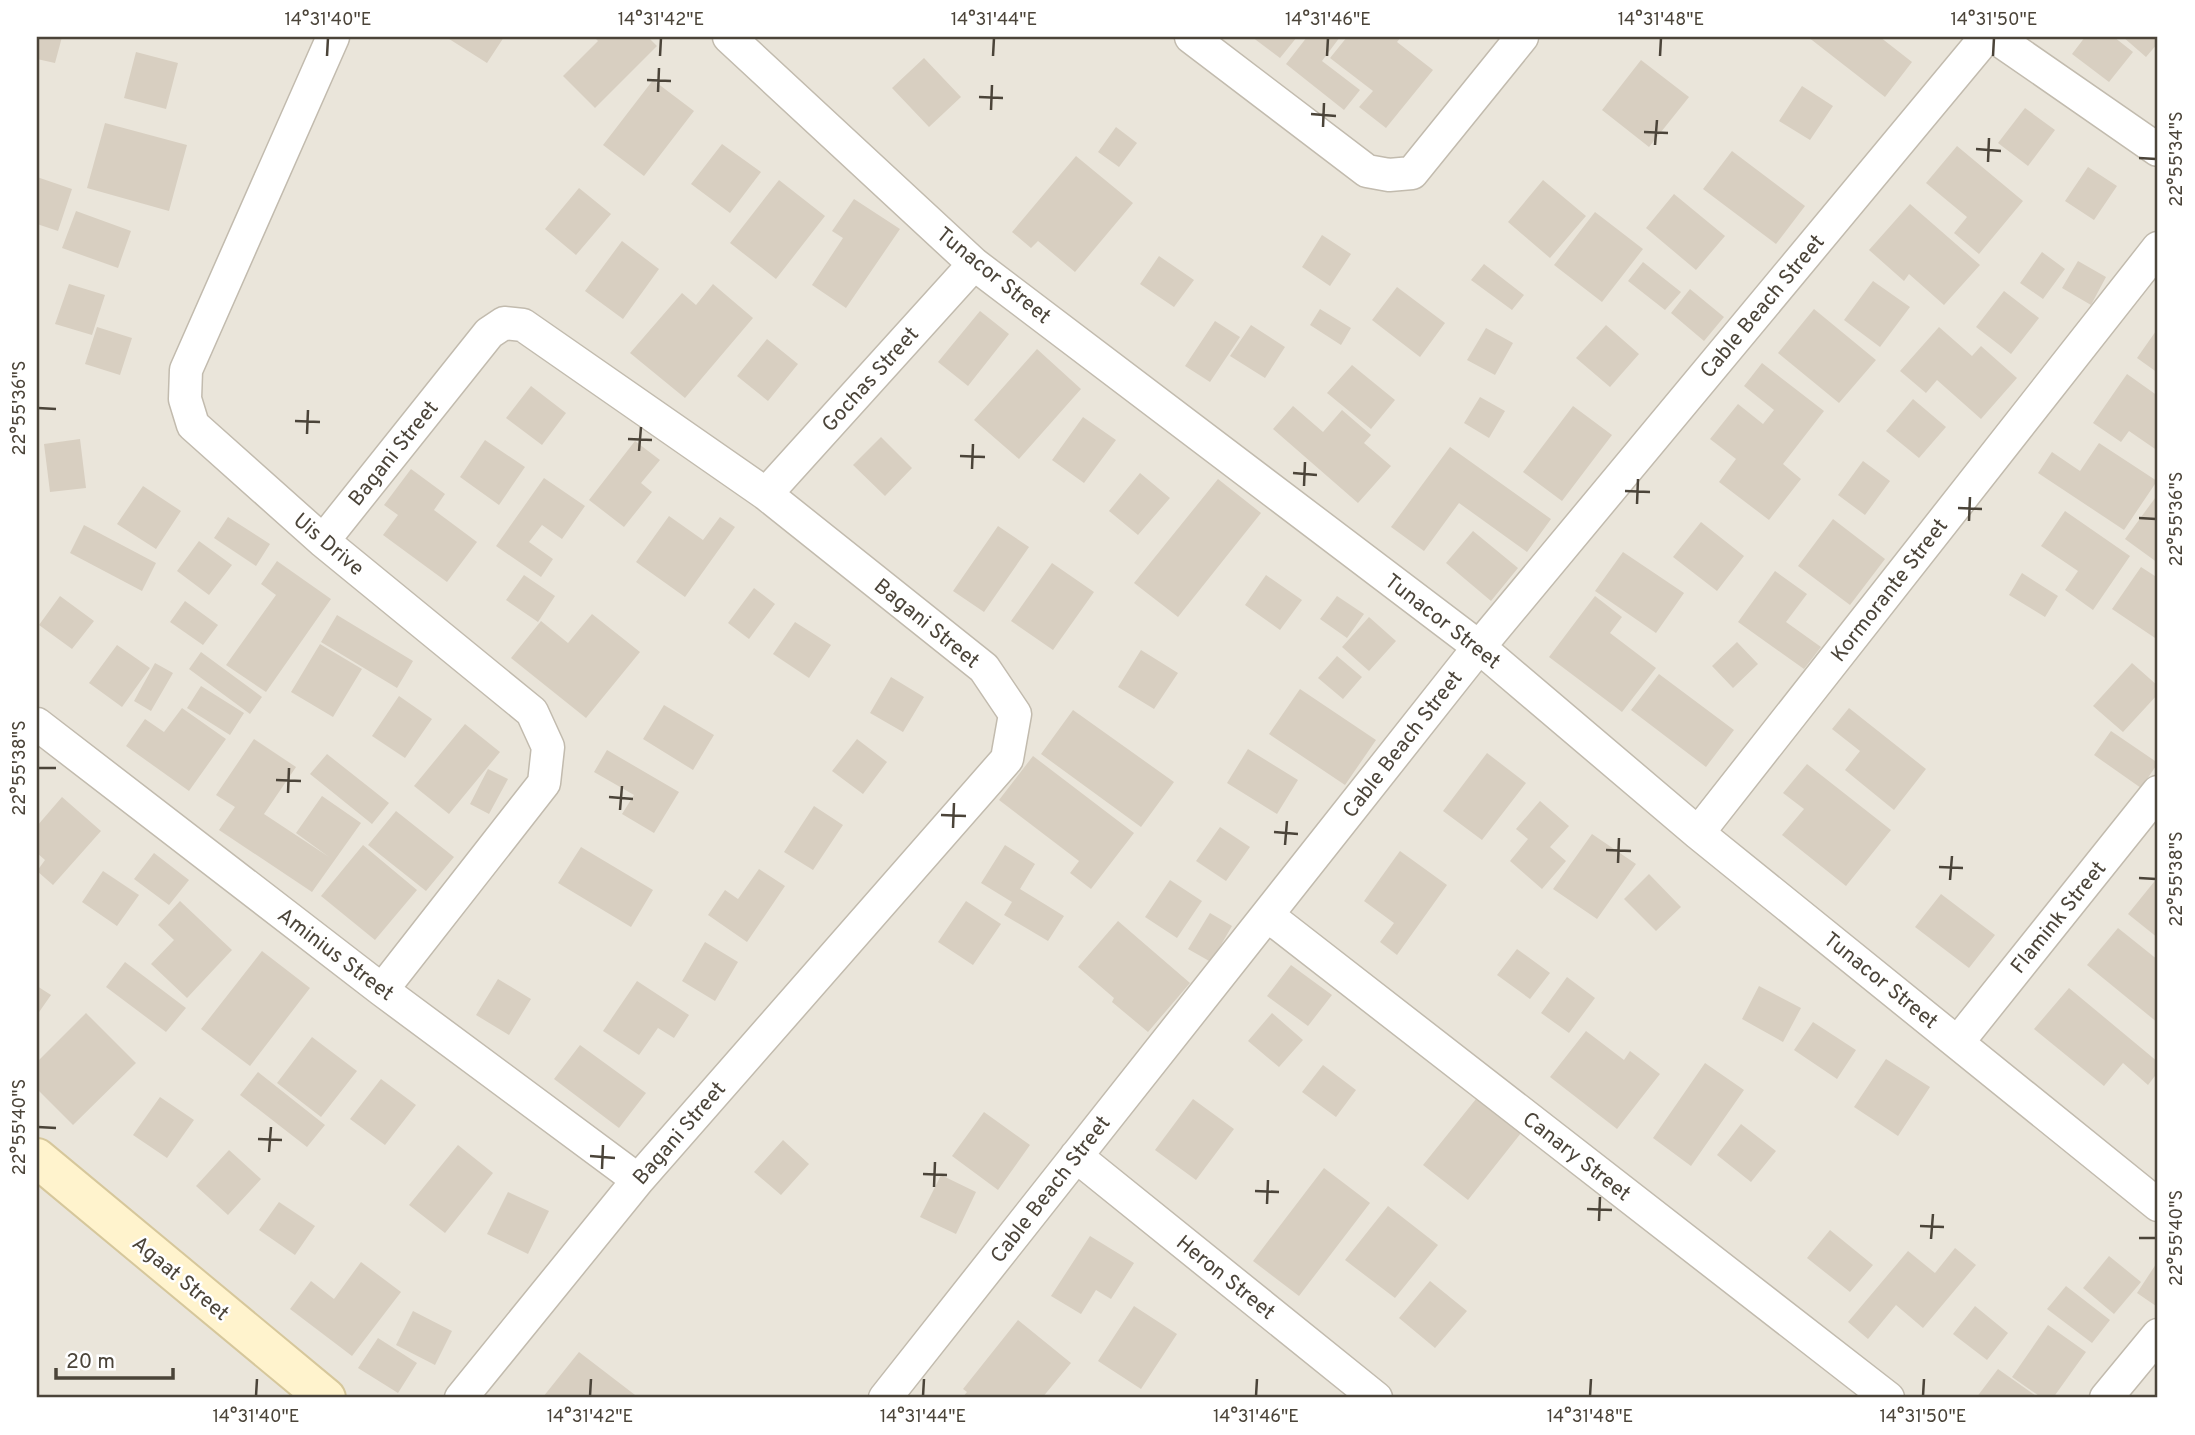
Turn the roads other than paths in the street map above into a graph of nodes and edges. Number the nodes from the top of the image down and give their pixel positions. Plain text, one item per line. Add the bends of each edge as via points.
1 (333, 37) edge
2 (1191, 37) edge
3 (1522, 37) edge
4 (1986, 37) edge
5 (1995, 37) edge
6 (740, 40) edge
7 (2158, 150) edge
8 (2158, 248) edge
9 (974, 264) junction
10 (766, 494) junction
11 (323, 541) junction
12 (1479, 647) junction
13 (37, 724) edge
14 (2158, 792) edge
15 (1698, 833) junction
16 (1267, 915) junction
17 (382, 990) junction
18 (1958, 1042) junction
19 (1076, 1156) junction
20 (38, 1161) edge
21 (638, 1180) junction
22 (2158, 1205) edge
23 (2158, 1335) edge
24 (326, 1398) edge
25 (461, 1398) edge
26 (885, 1398) edge
27 (1376, 1398) edge
28 (1888, 1398) edge
29 (2106, 1398) edge

1 - 11 street, Uis Drive via 186,370 185,399 193,425
2 - 3 street via 1367,171 1389,175 1412,173
4 - 12 street, Cable Beach Street
5 - 7 street
6 - 9 street, Tunacor Street
8 - 15 street, Kormorante Street
9 - 10 street, Gochas Street
9 - 12 street, Tunacor Street
10 - 11 street, Bagani Street via 523,325 504,323 489,333
10 - 21 street, Bagani Street via 984,668 1015,714 1007,759
11 - 17 street, Uis Drive via 532,712 548,747 544,783
12 - 15 street, Tunacor Street
12 - 16 street, Cable Beach Street
13 - 17 street, Aminius Street
14 - 18 street, Flamink Street
15 - 18 street, Tunacor Street
16 - 19 street, Cable Beach Street
16 - 28 street, Canary Street
17 - 21 street, Aminius Street
18 - 22 street, Tunacor Street
19 - 26 street, Cable Beach Street
19 - 27 street, Heron Street
20 - 24 street, Agaat Street
21 - 25 street, Bagani Street
23 - 29 street

